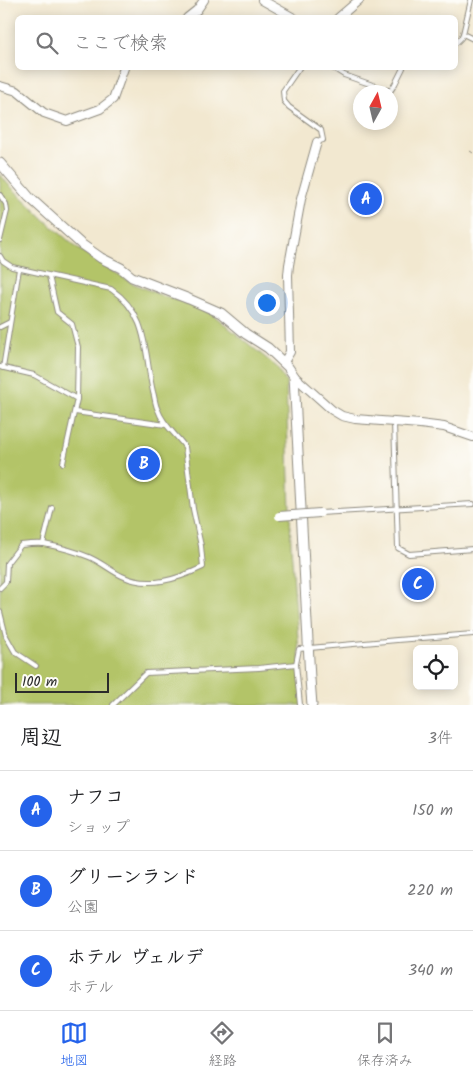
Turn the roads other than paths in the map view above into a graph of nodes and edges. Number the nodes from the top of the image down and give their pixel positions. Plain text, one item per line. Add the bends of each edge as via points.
1 (204, 0) edge
2 (262, 0) edge
3 (359, 0) edge
4 (471, 0) edge
5 (191, 15) edge
6 (289, 15) edge
7 (342, 15) edge
8 (463, 34) junction
9 (473, 40) edge
10 (458, 41) edge
11 (123, 70) edge
12 (298, 70) edge
13 (336, 70) edge
14 (403, 70) edge
15 (0, 86) edge
16 (317, 142) joint
17 (0, 163) edge
18 (0, 195) edge
19 (0, 240) edge
20 (0, 256) edge
21 (19, 269) junction
22 (49, 276) junction
23 (10, 322) junction
24 (0, 327) edge
25 (284, 362) junction
26 (2, 367) edge
27 (294, 376) junction
28 (77, 399) junction
29 (75, 412) junction
30 (394, 422) junction
31 (166, 425) junction
32 (473, 437) edge
33 (63, 463) dead end
34 (473, 504) edge
35 (52, 508) dead end
36 (396, 508) junction
37 (320, 513) joint
38 (279, 516) dead end
39 (43, 544) junction
40 (473, 549) edge
41 (0, 588) edge
42 (0, 612) edge
43 (473, 634) edge
44 (309, 649) junction
45 (296, 664) junction
46 (36, 666) dead end
47 (113, 705) edge
48 (300, 705) edge
49 (312, 705) edge

1 - 5 street
2 - 6 street
3 - 7 street
4 - 8 lane
8 - 9 lane
8 - 10 lane
11 - 15 street via 114,98 100,109 67,121 44,113 17,91
12 - 16 lane via 283,91 284,101 321,130 323,140
13 - 14 lane via 387,90 393,87
16 - 25 street via 300,199 289,265 290,352
17 - 25 street via 29,197 81,244 132,277 221,313
18 - 19 lane via 7,211
20 - 21 lane
21 - 22 lane
21 - 23 lane
22 - 28 lane via 58,312 72,324 78,347
22 - 31 lane via 115,292 134,312 144,337 157,410
23 - 24 lane
23 - 26 lane
25 - 27 street
26 - 28 lane via 34,375
27 - 30 street via 342,416
27 - 44 street
28 - 29 lane
29 - 31 lane
29 - 33 lane
30 - 32 street via 444,427
30 - 36 lane
31 - 39 lane via 185,447 203,567 172,579 146,582 122,576 89,557
34 - 36 lane
35 - 39 lane
36 - 37 lane
36 - 40 lane via 398,548 409,554
37 - 38 street, bridge
39 - 41 lane via 21,545 7,563 6,582
42 - 46 lane via 6,636 15,652
43 - 44 lane
44 - 45 lane via 298,649
44 - 49 street
45 - 47 lane via 146,673
45 - 48 lane

